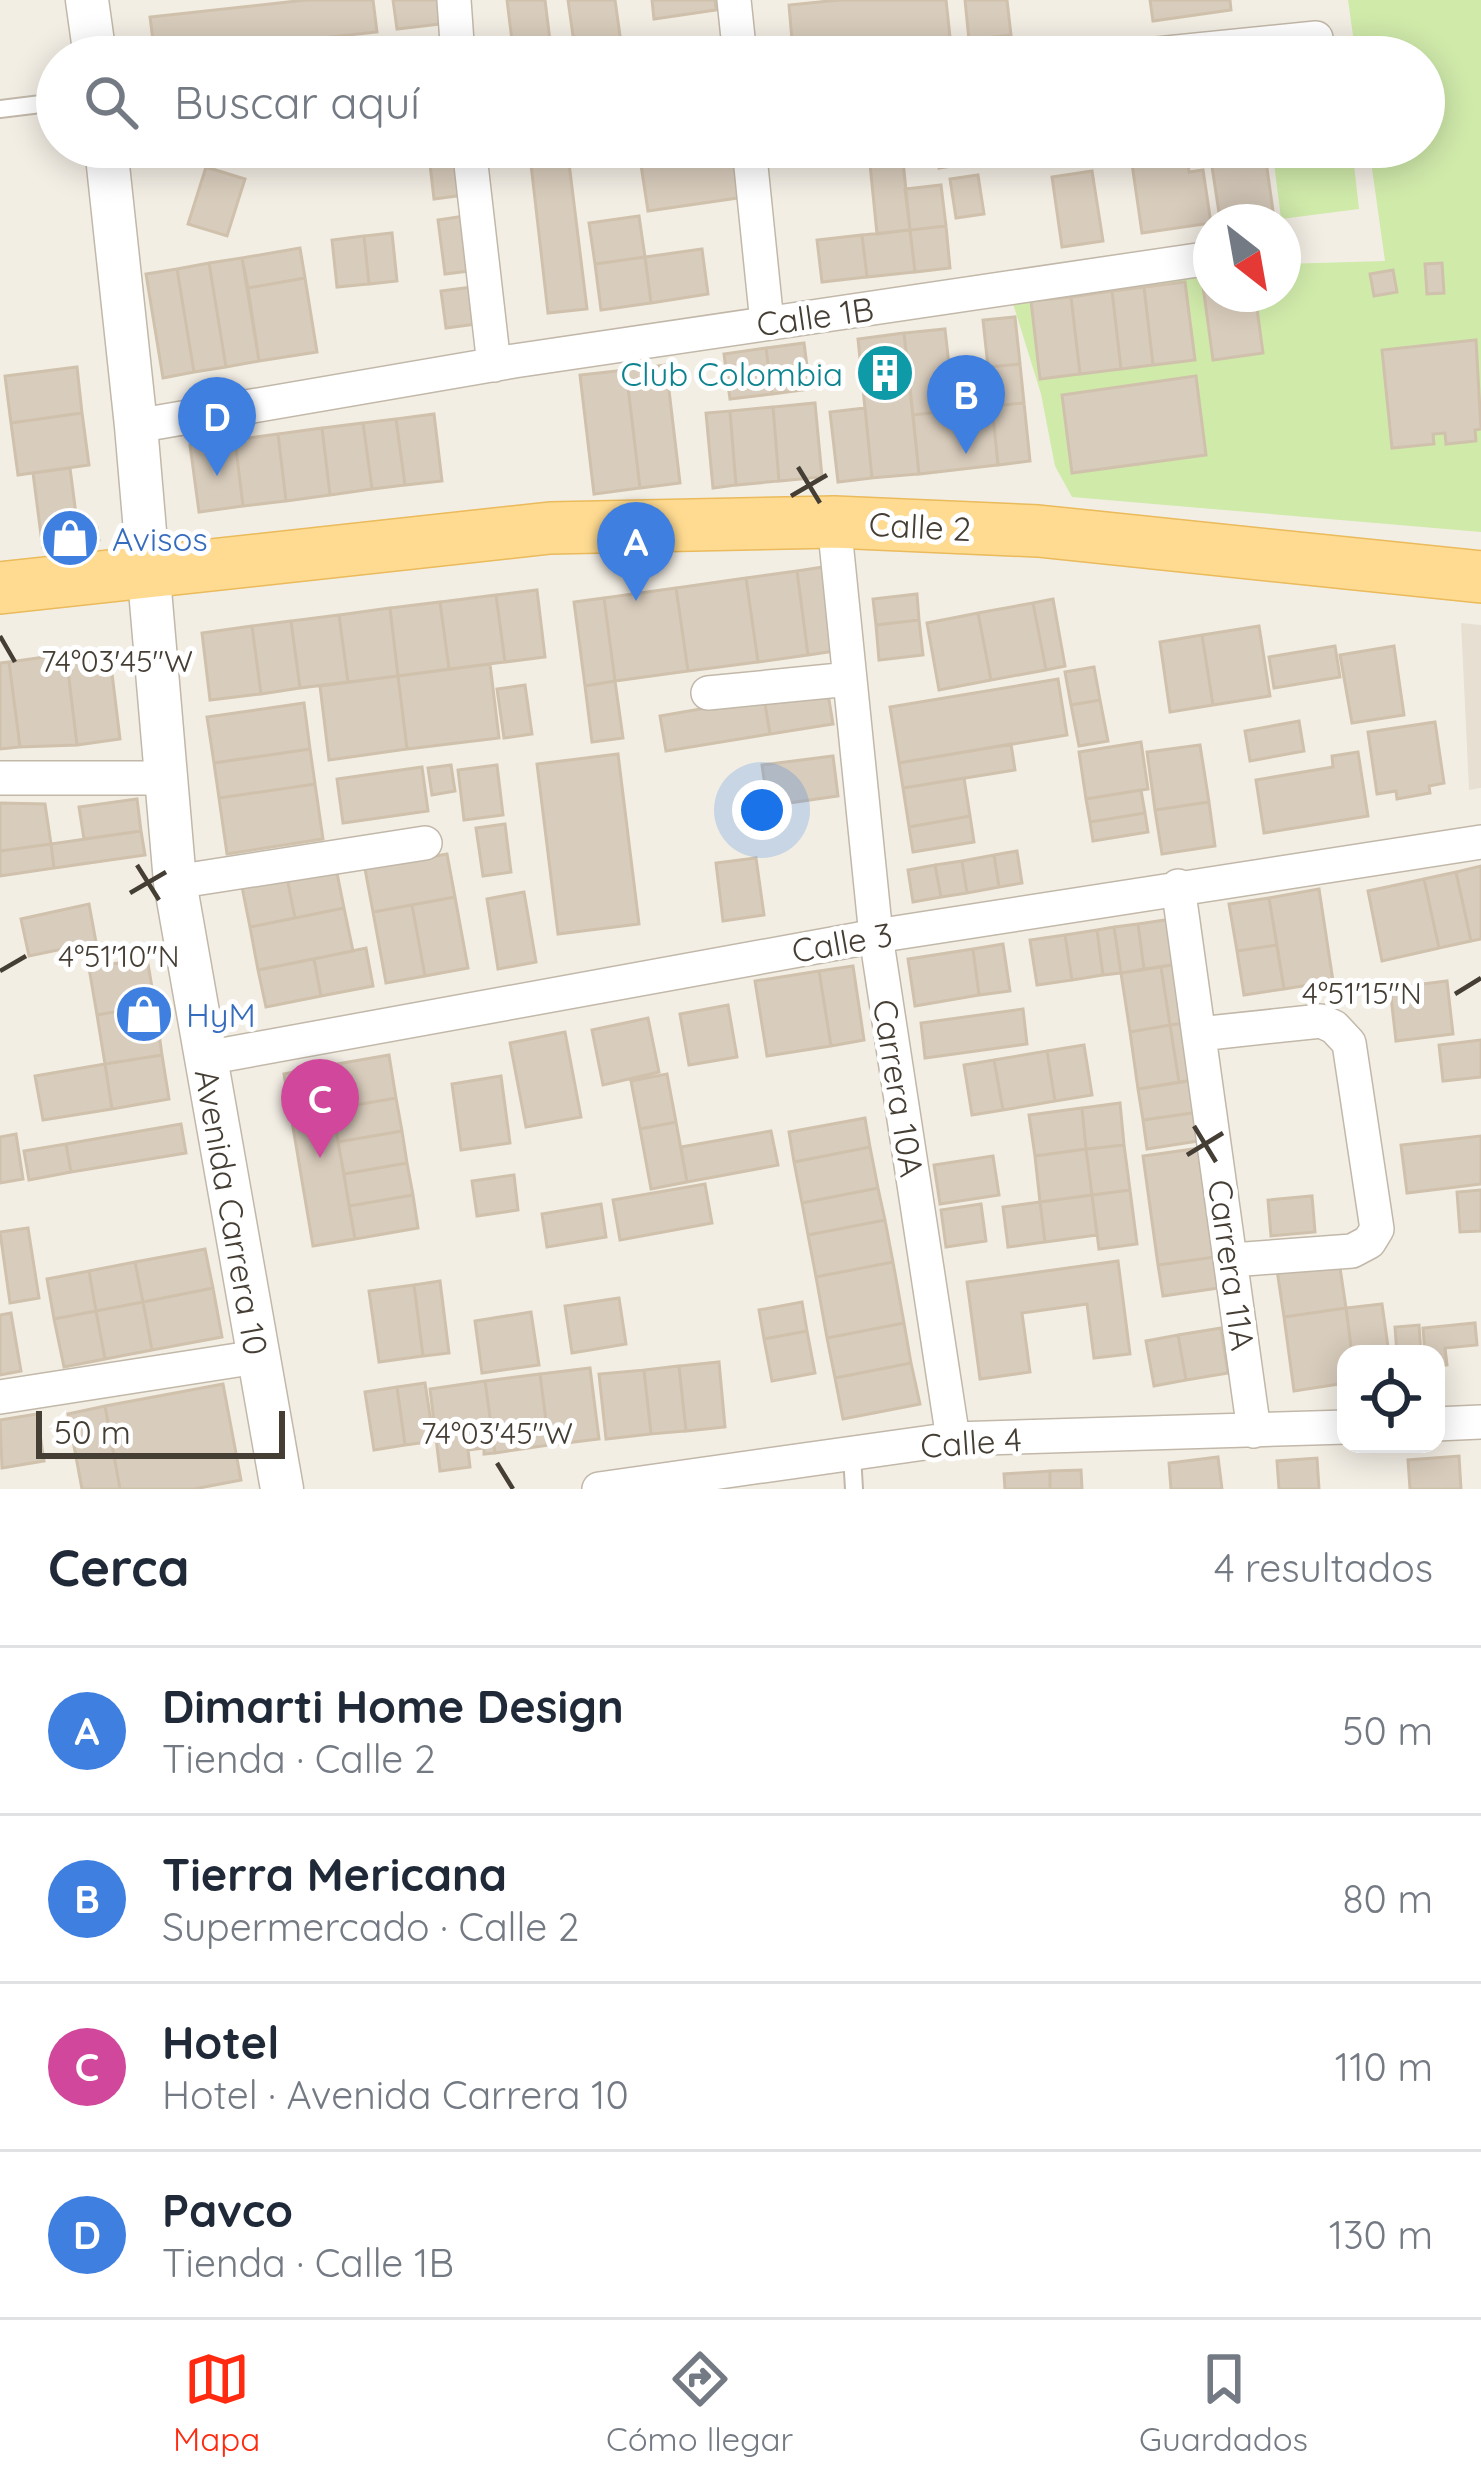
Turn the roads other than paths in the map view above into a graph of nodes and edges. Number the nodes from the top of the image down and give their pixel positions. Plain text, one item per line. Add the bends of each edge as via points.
1 (454, 0) edge
2 (734, 0) edge
3 (94, 1) edge
4 (95, 36) edge
5 (457, 36) edge
6 (738, 36) edge
7 (36, 104) edge
8 (0, 109) edge
9 (108, 168) edge
10 (471, 168) edge
11 (751, 168) edge
12 (1193, 262) edge
13 (767, 323) junction
14 (494, 365) junction
15 (136, 426) junction
16 (834, 522) junction
17 (148, 570) junction
18 (1481, 577) edge
19 (0, 588) edge
20 (850, 679) junction
21 (708, 693) dead end
22 (0, 778) edge
23 (165, 778) junction
24 (1481, 842) edge
25 (425, 843) dead end
26 (175, 882) junction
27 (1178, 886) junction
28 (876, 936) junction
29 (1199, 1034) junction
30 (206, 1058) junction
31 (1232, 1260) junction
32 (256, 1357) junction
33 (0, 1397) edge
34 (1481, 1422) edge
35 (1445, 1424) edge
36 (1337, 1427) edge
37 (1254, 1431) junction
38 (953, 1438) junction
39 (853, 1472) edge
40 (282, 1489) edge
41 (598, 1489) edge

1 - 5 street
2 - 6 street
3 - 4 street
7 - 8 lane
9 - 15 street, Avenida Carrera 10
10 - 14 street
11 - 13 street
12 - 13 street, Calle 1B
13 - 14 street, Calle 1B
14 - 15 street, Calle 1B
15 - 17 street, Avenida Carrera 10
16 - 17 main road, Calle 2 via 550,528
16 - 18 main road, Calle 2 via 1038,531
16 - 20 street, Carrera 10A
17 - 19 main road, Calle 2
17 - 23 street, Avenida Carrera 10
20 - 21 street
20 - 28 street, Carrera 10A
22 - 23 street
23 - 26 street, Avenida Carrera 10
24 - 27 street, Calle 3
25 - 26 street
26 - 30 street, Avenida Carrera 10
27 - 28 street, Calle 3
27 - 29 street, Carrera 11A
28 - 30 street, Calle 3
28 - 38 street, Carrera 10A
29 - 31 street, Carrera 11A
29 - 31 street via 1321,1021 1348,1043 1377,1229 1352,1251
30 - 32 street, Avenida Carrera 10
31 - 37 street, Carrera 11A
32 - 33 street
32 - 40 street, Avenida Carrera 10
34 - 35 street
36 - 37 street, Calle 4
37 - 38 street, Calle 4
38 - 39 street, Calle 4
39 - 41 street, Calle 4

